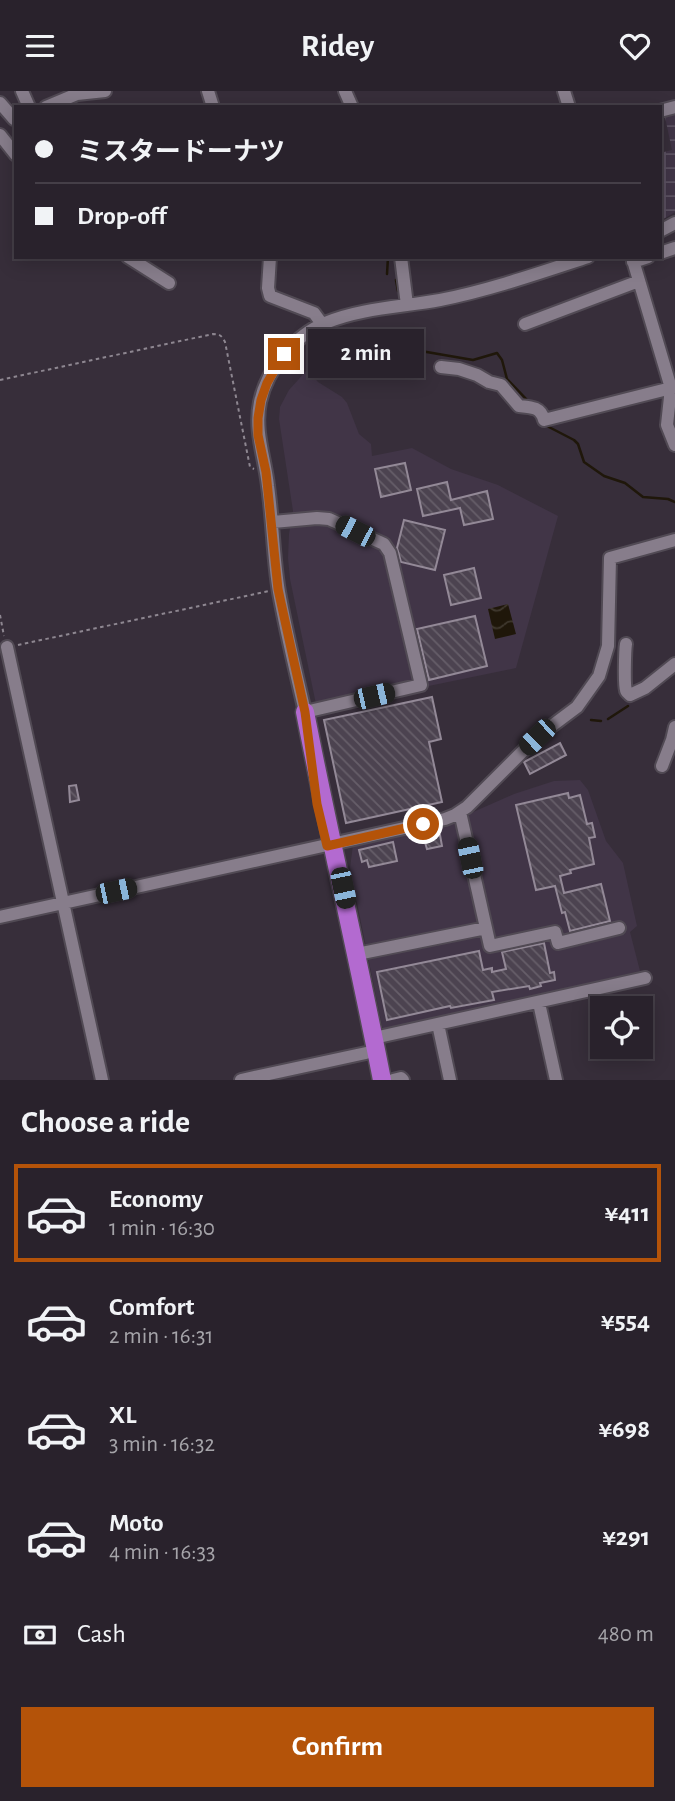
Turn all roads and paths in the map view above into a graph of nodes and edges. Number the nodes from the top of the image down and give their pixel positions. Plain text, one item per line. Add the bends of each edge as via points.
1 (105, 91) edge
2 (81, 97) edge
3 (0, 103) edge
4 (53, 105) edge
5 (14, 118) edge
6 (0, 135) edge
7 (14, 152) edge
8 (131, 259) edge
9 (270, 259) edge
10 (401, 259) edge
11 (582, 259) edge
12 (632, 260) edge
13 (639, 281) junction
14 (169, 283) dead end
15 (407, 305) junction
16 (322, 324) junction
17 (525, 324) dead end
18 (441, 367) dead end
19 (0, 380) edge
20 (673, 387) edge
21 (675, 445) edge
22 (266, 472) junction
23 (272, 522) junction
24 (675, 540) edge
25 (278, 589) junction
26 (0, 615) edge
27 (626, 644) dead end
28 (7, 647) junction
29 (675, 664) edge
30 (305, 712) junction
31 (675, 727) edge
32 (662, 766) dead end
33 (460, 812) junction
34 (330, 845) junction
35 (64, 903) junction
36 (0, 916) edge
37 (486, 928) junction
38 (619, 928) dead end
39 (357, 954) junction
40 (645, 978) dead end
41 (539, 1003) junction
42 (438, 1024) junction
43 (370, 1046) junction
44 (102, 1080) edge
45 (241, 1080) edge
46 (370, 1080) edge
47 (382, 1080) edge
48 (393, 1080) edge
49 (402, 1080) edge
50 (450, 1080) edge
51 (556, 1080) edge

1 - 2 street
2 - 4 street
3 - 5 street
6 - 7 street
8 - 14 street
9 - 16 street via 270,296 314,313
10 - 15 street
11 - 15 street via 484,290
12 - 13 street
13 - 17 street
13 - 20 street
15 - 16 street
16 - 22 street via 284,354 267,383 258,418
18 - 20 street via 459,369 501,386 519,406 542,413 544,421
19 - 22 path via 222,335 249,464
20 - 21 street via 667,425
22 - 23 street
23 - 25 street
23 - 30 street via 329,519 384,544 390,553 421,685
24 - 33 street via 610,558 608,646 599,676 577,707 537,737
25 - 28 path
25 - 30 street
26 - 28 path
27 - 29 street via 625,689 630,695
28 - 35 street
30 - 34 highway
31 - 32 street
33 - 34 street
33 - 37 street
34 - 35 street
34 - 39 highway
34 - 43 highway
35 - 36 street
35 - 44 street
37 - 38 street via 490,946 555,932 558,943
37 - 39 street
39 - 43 highway
40 - 41 street
41 - 42 street
41 - 51 street
42 - 43 street
42 - 50 street
43 - 45 street
43 - 46 highway
43 - 47 highway
48 - 49 street

